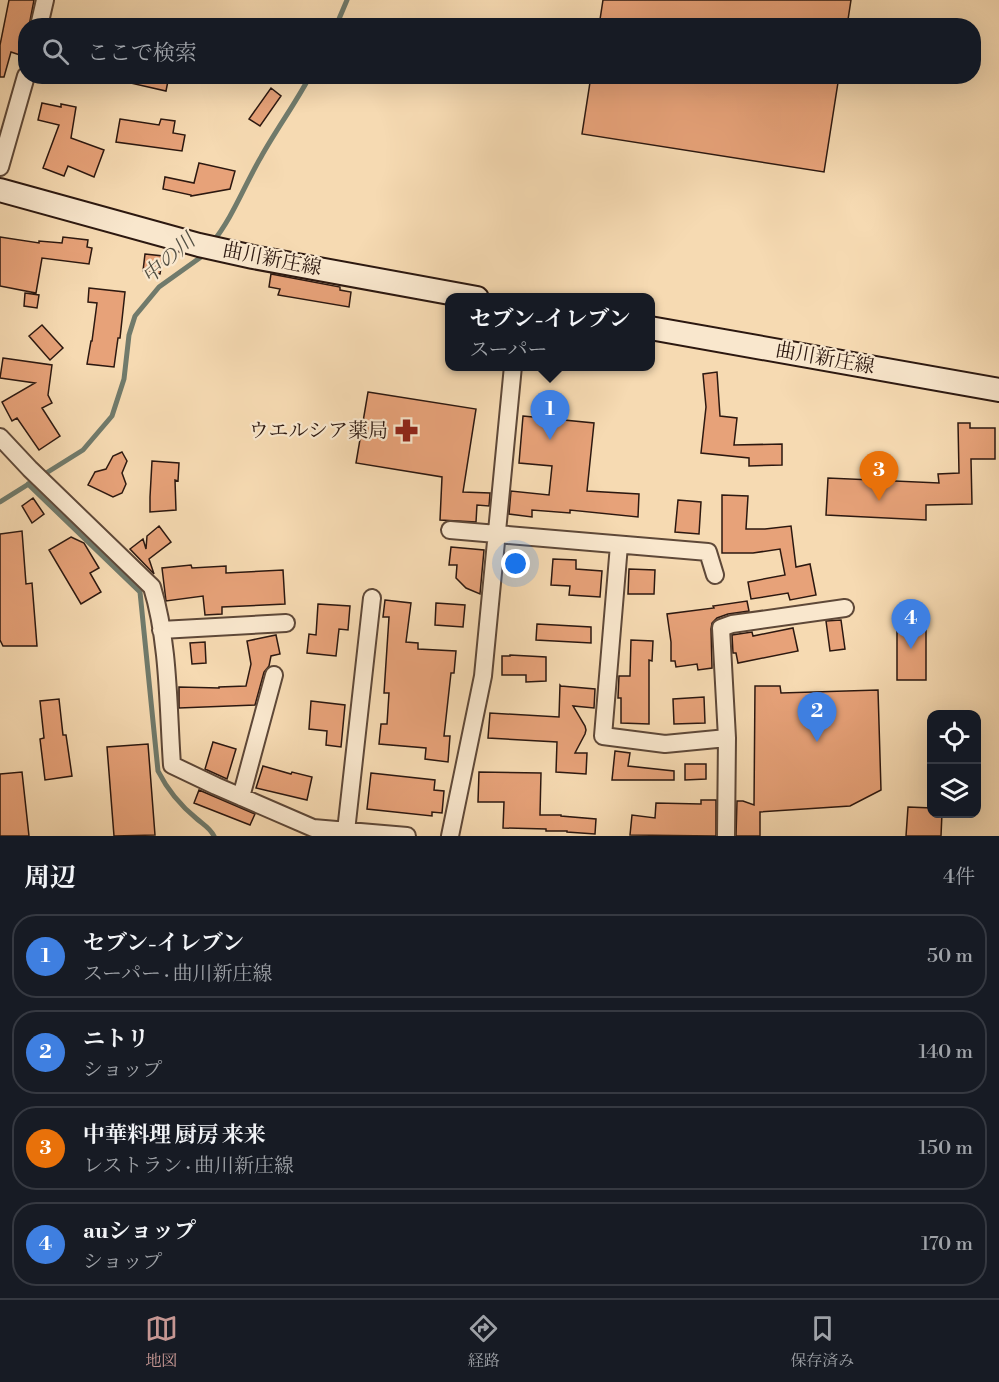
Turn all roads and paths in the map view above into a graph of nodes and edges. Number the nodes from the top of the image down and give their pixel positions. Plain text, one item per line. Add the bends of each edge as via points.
1 (45, 0) edge
2 (41, 18) edge
3 (24, 84) edge
4 (0, 167) edge
5 (0, 190) edge
6 (455, 293) edge
7 (655, 329) edge
8 (513, 371) edge
9 (999, 390) edge
10 (0, 437) edge
11 (450, 530) dead end
12 (497, 535) junction
13 (619, 545) junction
14 (715, 575) dead end
15 (372, 598) dead end
16 (845, 608) dead end
17 (286, 623) dead end
18 (161, 630) junction
19 (274, 675) dead end
20 (727, 738) junction
21 (241, 797) junction
22 (352, 833) edge
23 (407, 836) edge
24 (450, 836) edge
25 (726, 836) edge

1 - 2 street
3 - 4 street
5 - 6 main road, 曲川新庄線 via 199,245
7 - 9 main road, 曲川新庄線
8 - 12 street
10 - 18 street via 152,587
11 - 12 street
12 - 13 street
12 - 24 street via 483,676
13 - 14 street via 708,552
13 - 20 street via 603,736 665,744
15 - 22 street
16 - 20 street via 721,628
17 - 18 street
18 - 21 street via 172,765
19 - 21 street
20 - 25 street
21 - 22 street via 313,828
22 - 23 street

